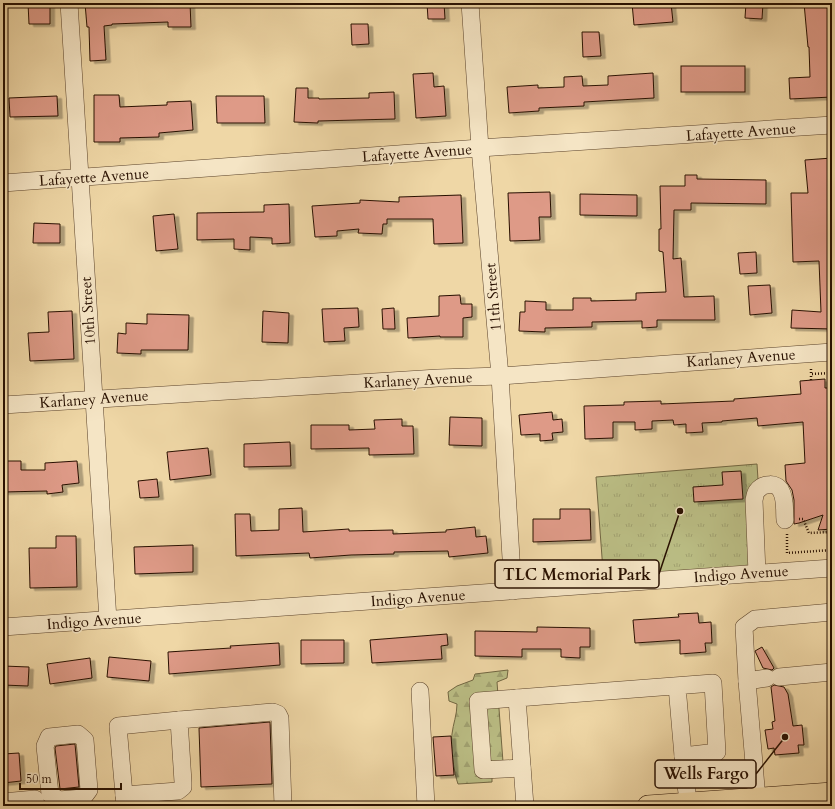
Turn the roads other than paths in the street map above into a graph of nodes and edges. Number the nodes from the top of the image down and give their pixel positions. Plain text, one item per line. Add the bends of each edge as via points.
1 (69, 3) edge
2 (470, 3) edge
3 (832, 125) edge
4 (480, 148) junction
5 (80, 178) junction
6 (3, 183) edge
7 (832, 352) edge
8 (500, 376) junction
9 (94, 399) junction
10 (3, 405) edge
11 (785, 520) road end
12 (832, 568) edge
13 (757, 573) junction
14 (513, 591) junction
15 (832, 612) edge
16 (108, 620) junction
17 (3, 627) edge
18 (832, 672) edge
19 (747, 681) junction
20 (677, 686) junction
21 (420, 691) dead end
22 (517, 698) junction
23 (179, 720) junction
24 (683, 756) junction
25 (522, 768) junction
26 (832, 793) edge
27 (757, 799) junction
28 (125, 800) edge
29 (3, 802) edge
30 (689, 804) edge
31 (36, 806) edge
32 (283, 806) edge
33 (426, 806) edge
34 (525, 806) edge
35 (648, 806) edge

1 - 5 street, 10th Street
2 - 4 street, 11th Street
3 - 4 street, Lafayette Avenue
4 - 5 street, Lafayette Avenue
4 - 8 street, 11th Street
5 - 6 street, Lafayette Avenue
5 - 9 street, 10th Street
7 - 8 street, Karlaney Avenue
8 - 9 street, Karlaney Avenue
8 - 14 street, 11th Street
9 - 10 street, Karlaney Avenue
9 - 16 street, 10th Street
11 - 13 street via 781,489 770,484 756,491 754,500
12 - 13 street, Indigo Avenue
13 - 14 street, Indigo Avenue
14 - 16 street, Indigo Avenue
15 - 19 street via 755,619 744,627
16 - 17 street, Indigo Avenue
18 - 19 street
19 - 27 street
20 - 22 street
20 - 24 street
20 - 24 street via 713,683 717,752
21 - 33 street
22 - 25 street
22 - 25 street via 478,701 483,770
23 - 28 street via 182,787 178,791
23 - 28 street via 118,726
23 - 32 street via 273,712 278,714
24 - 30 street
25 - 34 street
26 - 27 main road
27 - 30 main road
29 - 31 street via 35,799
30 - 35 main road

